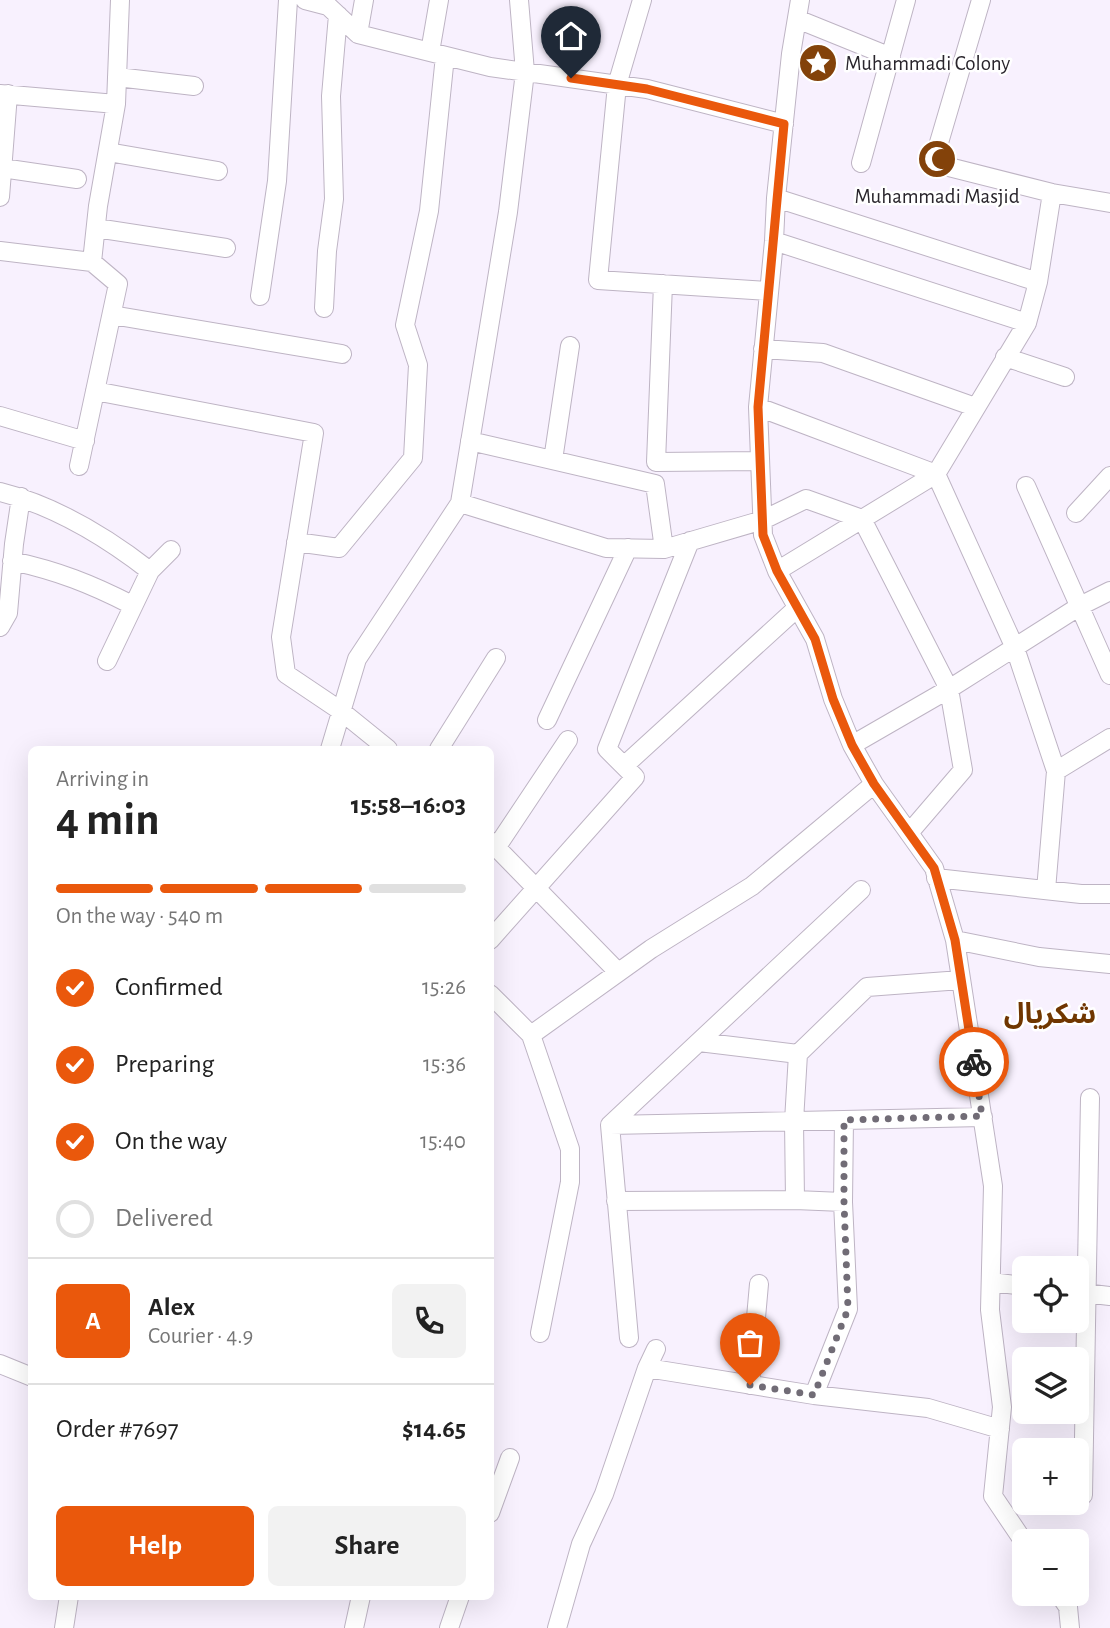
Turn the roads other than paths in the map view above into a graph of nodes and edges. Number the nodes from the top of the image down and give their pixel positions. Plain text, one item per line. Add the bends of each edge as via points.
1 (120, 0) edge
2 (288, 0) edge
3 (305, 0) edge
4 (364, 0) edge
5 (439, 0) edge
6 (519, 0) edge
7 (642, 0) edge
8 (800, 0) edge
9 (906, 0) edge
10 (981, 0) edge
11 (338, 15) junction
12 (797, 19) junction
13 (358, 34) junction
14 (437, 54) junction
15 (891, 57) junction
16 (525, 72) junction
17 (117, 77) junction
18 (617, 85) junction
19 (194, 86) dead end
20 (4, 94) edge
21 (116, 104) junction
22 (784, 124) junction
23 (108, 152) junction
24 (861, 163) dead end
25 (2, 168) junction
26 (218, 171) dead end
27 (77, 179) dead end
28 (1052, 193) junction
29 (0, 197) edge
30 (776, 198) junction
31 (1110, 203) edge
32 (96, 228) junction
33 (774, 241) junction
34 (226, 248) dead end
35 (0, 251) edge
36 (92, 262) junction
37 (1038, 282) junction
38 (663, 284) junction
39 (769, 291) junction
40 (260, 296) dead end
41 (324, 309) dead end
42 (112, 315) junction
43 (1027, 323) junction
44 (570, 346) dead end
45 (764, 349) junction
46 (342, 354) dead end
47 (1005, 357) junction
48 (1065, 377) dead end
49 (95, 391) junction
50 (758, 407) junction
51 (975, 407) junction
52 (0, 416) edge
53 (85, 441) junction
54 (470, 441) junction
55 (553, 460) junction
56 (760, 461) junction
57 (79, 466) dead end
58 (936, 474) junction
59 (1110, 476) edge
60 (1026, 486) dead end
61 (0, 492) edge
62 (22, 497) junction
63 (460, 503) junction
64 (1076, 513) dead end
65 (862, 519) junction
66 (763, 520) junction
67 (690, 541) junction
68 (296, 542) junction
69 (628, 548) junction
70 (664, 549) junction
71 (171, 550) dead end
72 (12, 561) junction
73 (150, 571) junction
74 (777, 571) junction
75 (1110, 591) edge
76 (132, 606) junction
77 (1080, 606) junction
78 (797, 608) junction
79 (0, 627) edge
80 (1015, 648) junction
81 (496, 658) dead end
82 (107, 661) dead end
83 (1110, 675) edge
84 (949, 689) junction
85 (341, 711) junction
86 (547, 720) dead end
87 (1110, 738) edge
88 (568, 740) dead end
89 (852, 745) junction
90 (331, 746) edge
91 (384, 746) edge
92 (441, 746) edge
93 (624, 766) junction
94 (1056, 771) junction
95 (874, 784) junction
96 (909, 834) junction
97 (494, 843) edge
98 (494, 845) edge
99 (936, 878) junction
100 (536, 888) junction
101 (861, 890) dead end
102 (1046, 890) junction
103 (1110, 894) edge
104 (494, 935) edge
105 (955, 940) junction
106 (1110, 964) edge
107 (618, 972) junction
108 (961, 980) junction
109 (494, 998) edge
110 (531, 1035) junction
111 (699, 1041) junction
112 (798, 1054) junction
113 (1090, 1098) dead end
114 (982, 1116) junction
115 (844, 1120) junction
116 (794, 1121) junction
117 (610, 1125) junction
118 (795, 1199) junction
119 (616, 1201) junction
120 (844, 1202) junction
121 (1084, 1256) edge
122 (991, 1282) junction
123 (759, 1284) dead end
124 (1012, 1285) edge
125 (1089, 1294) edge
126 (1110, 1296) edge
127 (540, 1333) dead end
128 (1082, 1333) edge
129 (629, 1338) dead end
130 (656, 1349) dead end
131 (0, 1364) edge
132 (647, 1368) junction
133 (28, 1375) edge
134 (750, 1385) junction
135 (814, 1395) junction
136 (1000, 1429) junction
137 (1083, 1438) edge
138 (510, 1458) dead end
139 (494, 1502) edge
140 (1015, 1529) edge
141 (68, 1600) edge
142 (360, 1600) edge
143 (459, 1600) edge
144 (1067, 1606) edge
145 (64, 1628) edge
146 (354, 1628) edge
147 (449, 1628) edge
148 (557, 1628) edge
149 (1070, 1628) edge

1 - 17 street
2 - 40 street via 277,181
3 - 11 street via 328,6
4 - 13 street
5 - 14 street
6 - 16 street
7 - 18 street
8 - 12 street
9 - 15 street
10 - 28 street via 933,163
11 - 13 street
11 - 41 street via 331,96 334,199
12 - 15 street
12 - 22 street
13 - 14 street
14 - 16 street
14 - 68 street via 429,211 405,325 418,365 413,458 339,548
15 - 24 street
16 - 18 street
16 - 54 street via 508,212
17 - 19 street
17 - 21 street
18 - 22 street
18 - 38 street via 598,280
20 - 21 street
20 - 25 street
21 - 23 street
22 - 30 street
23 - 26 street
23 - 32 street
25 - 27 street
25 - 29 street
28 - 31 street
28 - 37 street
30 - 33 street
30 - 37 street
32 - 34 street
32 - 36 street
33 - 39 street
33 - 43 street
35 - 36 street
36 - 42 street via 118,284
37 - 43 street
38 - 39 street
38 - 56 street via 656,462
39 - 45 street
42 - 46 street
42 - 49 street
43 - 47 street
44 - 55 street
45 - 50 street
45 - 51 street via 824,353
47 - 48 street
47 - 51 street
49 - 53 street
49 - 68 street via 314,433
50 - 56 street
50 - 58 street
51 - 58 street
52 - 53 street
53 - 57 street
54 - 55 street
54 - 63 street
55 - 70 street via 655,484
56 - 66 street
58 - 65 street
58 - 80 street
59 - 64 street
60 - 77 street
61 - 62 street
62 - 72 street
62 - 73 street via 114,543
63 - 69 street via 606,548
63 - 85 street via 356,659
65 - 66 street via 806,499
65 - 74 street
65 - 84 street
66 - 67 street
66 - 74 street via 763,535
67 - 70 street
67 - 93 street via 607,749
68 - 85 street via 281,637 286,674
69 - 70 street
69 - 86 street
71 - 73 street
72 - 76 street via 51,569
72 - 79 street via 8,613
73 - 76 street
74 - 78 street
75 - 77 street
76 - 82 street
77 - 80 street
77 - 83 street
78 - 89 street via 815,639
78 - 93 street
80 - 84 street
80 - 94 street
81 - 92 street
84 - 89 street
84 - 96 street via 963,770
85 - 90 street
85 - 91 street
87 - 94 street
88 - 97 street
89 - 95 street
93 - 100 street via 635,777
94 - 102 street
95 - 96 street
95 - 107 street via 752,886
96 - 99 street via 934,868
98 - 100 street
99 - 102 street
99 - 105 street
100 - 104 street
100 - 107 street
101 - 111 street
102 - 103 street
105 - 106 street via 1039,957
105 - 108 street
107 - 110 street
108 - 112 street via 867,987
108 - 114 street
109 - 110 street
110 - 127 street via 570,1149 570,1182
111 - 112 street
111 - 117 street
112 - 116 street
113 - 121 street
114 - 115 street
114 - 122 street via 993,1186
115 - 116 street
115 - 120 street
116 - 117 street
116 - 118 street
117 - 119 street
118 - 119 street
118 - 120 street
119 - 129 street
120 - 135 street via 848,1309
122 - 124 street
122 - 136 street
123 - 134 street
125 - 126 street
128 - 137 street
130 - 132 street
131 - 133 street
132 - 134 street
132 - 148 street via 582,1544
134 - 135 street
135 - 136 street via 928,1408
136 - 140 street via 993,1496
138 - 139 street
141 - 145 street
142 - 146 street
143 - 147 street
144 - 149 street

